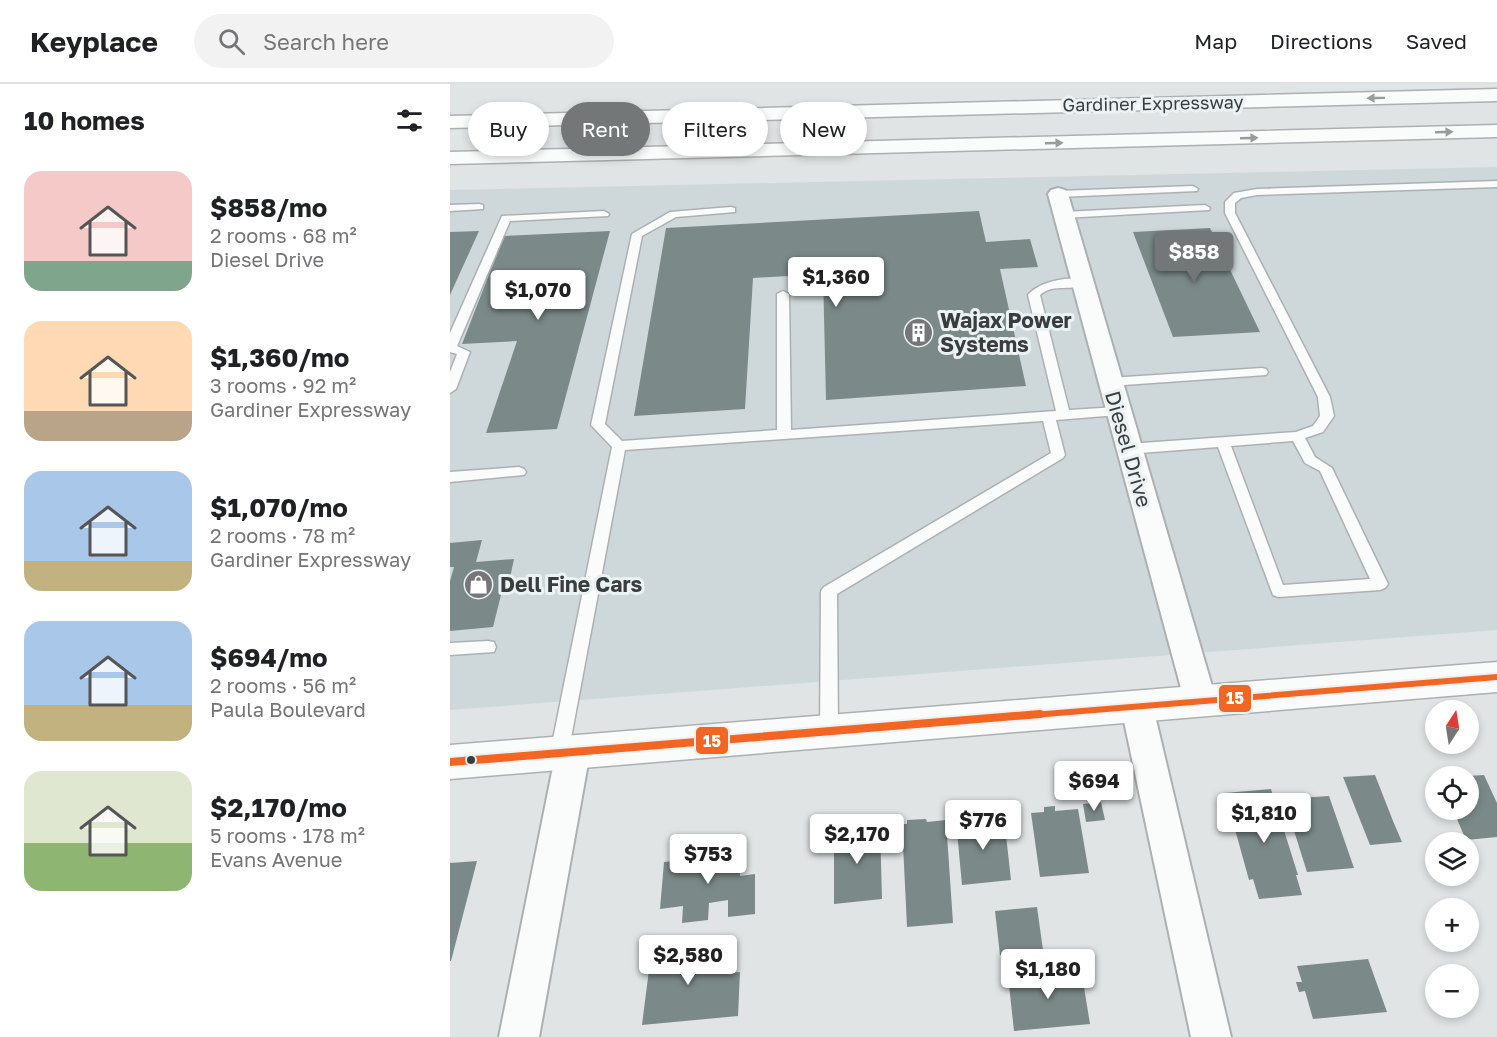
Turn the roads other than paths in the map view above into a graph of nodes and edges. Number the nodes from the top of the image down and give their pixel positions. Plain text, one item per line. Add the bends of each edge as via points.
1 (1497, 95) edge
2 (450, 107) edge
3 (662, 112) edge
4 (768, 112) edge
5 (662, 116) edge
6 (450, 122) edge
7 (1497, 131) edge
8 (450, 158) edge
9 (1497, 184) edge
10 (1193, 189) dead end
11 (1060, 205) junction
12 (479, 207) dead end
13 (450, 208) edge
14 (1205, 208) dead end
15 (731, 210) dead end
16 (604, 214) dead end
17 (1081, 283) junction
18 (783, 294) dead end
19 (450, 347) edge
20 (1262, 372) dead end
21 (1110, 382) junction
22 (450, 389) edge
23 (1118, 411) junction
24 (1065, 415) junction
25 (1047, 416) junction
26 (784, 434) junction
27 (1297, 436) junction
28 (1223, 441) junction
29 (619, 446) junction
30 (1128, 449) junction
31 (519, 472) dead end
32 (450, 477) edge
33 (488, 647) dead end
34 (450, 649) edge
35 (1497, 677) edge
36 (1201, 703) junction
37 (1137, 706) junction
38 (829, 732) junction
39 (566, 753) junction
40 (450, 762) edge
41 (519, 1037) edge
42 (1211, 1037) edge

1 -> 4 main road, Gardiner Expressway
2 - 3 main road
5 - 6 main road, Gardiner Expressway
8 -> 7 main road, Gardiner Expressway
9 - 27 lane via 1257,192 1238,195 1230,202 1230,213 1324,397 1327,416 1318,429
10 - 11 lane
11 - 14 lane
11 - 17 street, Diesel Drive
12 - 13 lane
15 - 29 lane via 674,214 636,234 598,425
16 - 19 lane via 506,218
17 - 21 street, Diesel Drive
17 - 24 lane via 1046,286 1034,295
18 - 26 lane
19 - 22 lane via 465,352
20 - 21 lane
21 - 23 street, Diesel Drive
23 - 24 lane
23 - 30 street, Diesel Drive
24 - 25 lane
25 - 26 lane
25 - 38 lane via 1058,455 829,591
26 - 29 lane
27 - 28 lane
27 - 28 lane via 1310,460 1325,468 1380,584 1278,591
28 - 30 lane
29 - 39 lane
30 - 36 street, Diesel Drive
31 - 32 lane
33 - 34 lane
35 - 36 main road
36 - 37 main road
37 - 38 main road
37 - 42 street
38 - 39 main road
39 - 40 main road
39 - 41 street

